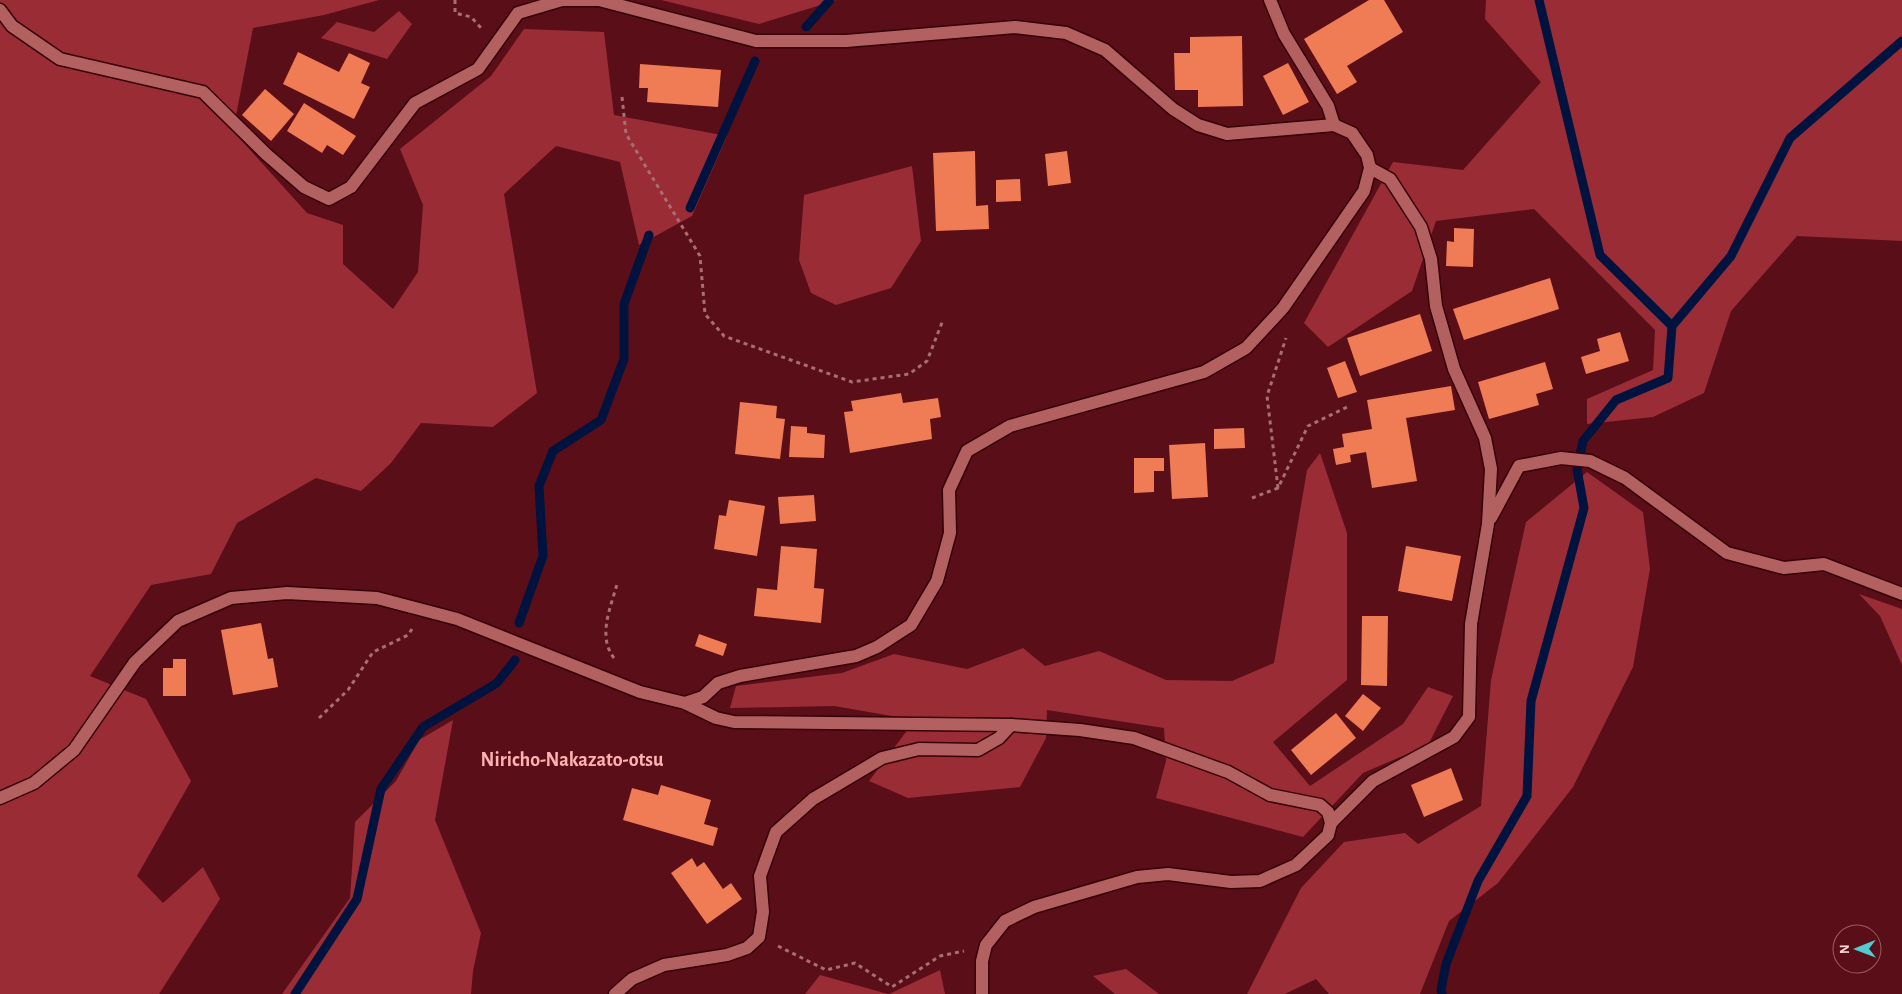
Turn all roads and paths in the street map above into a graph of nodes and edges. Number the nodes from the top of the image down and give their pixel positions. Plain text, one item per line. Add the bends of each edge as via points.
1 (455, 0) edge
2 (1270, 0) edge
3 (0, 10) edge
4 (496, 44) junction
5 (622, 97) dead end
6 (1334, 125) junction
7 (1370, 168) junction
8 (1283, 308) junction
9 (944, 320) dead end
10 (1347, 407) dead end
11 (1278, 488) junction
12 (1252, 498) dead end
13 (1488, 524) junction
14 (617, 584) dead end
15 (1902, 594) edge
16 (424, 610) junction
17 (617, 662) dead end
18 (685, 703) junction
19 (319, 718) dead end
20 (1011, 725) junction
21 (0, 798) edge
22 (1331, 823) junction
23 (759, 937) junction
24 (986, 945) junction
25 (615, 994) edge
26 (982, 994) edge

1 - 4 path via 455,13 471,17
2 - 6 street via 1284,34 1328,106
3 - 4 street via 12,26 60,59 204,92 304,188 329,199 351,188 416,103 478,69
4 - 6 street via 518,13 562,0 599,0 756,41 846,41 1015,27 1066,32 1105,50 1173,109 1198,125 1227,134
5 - 9 path via 626,134 700,256 705,314 724,336 852,382 909,374 927,361
6 - 7 street via 1352,133 1367,155
7 - 8 street via 1364,191
7 - 13 street via 1390,179 1421,227 1431,259 1436,306 1454,369 1485,438 1491,469
8 - 11 path via 1293,316 1267,396
8 - 18 street via 1246,348 1204,372 1010,426 967,452 949,490 950,533 937,581 911,625 856,656 740,676 718,683 703,697
10 - 11 path via 1308,426
11 - 12 path
13 - 15 street via 1519,466 1561,458 1590,461 1625,478 1727,553 1784,568 1824,564
13 - 22 street via 1471,624 1469,717 1454,737 1373,781
14 - 17 path via 604,629 611,654
16 - 18 street via 457,619 640,692
16 - 19 path via 408,635 372,652 348,690
16 - 21 street via 378,598 288,593 231,598 178,621 135,662 74,750 34,783
18 - 20 street via 716,718 734,722
20 - 22 street via 1134,738 1228,772 1270,795 1320,805 1328,812
20 - 23 street via 999,738 978,750 919,749 882,758 813,799 776,832 760,876 763,912
22 - 24 street via 1328,835 1296,864 1260,881 1231,882 1168,874 1137,877 1034,907 1005,921
23 - 24 path via 826,970 855,963 892,987 940,956
23 - 25 street via 747,948 727,955 664,965 632,979
24 - 26 street via 982,961

